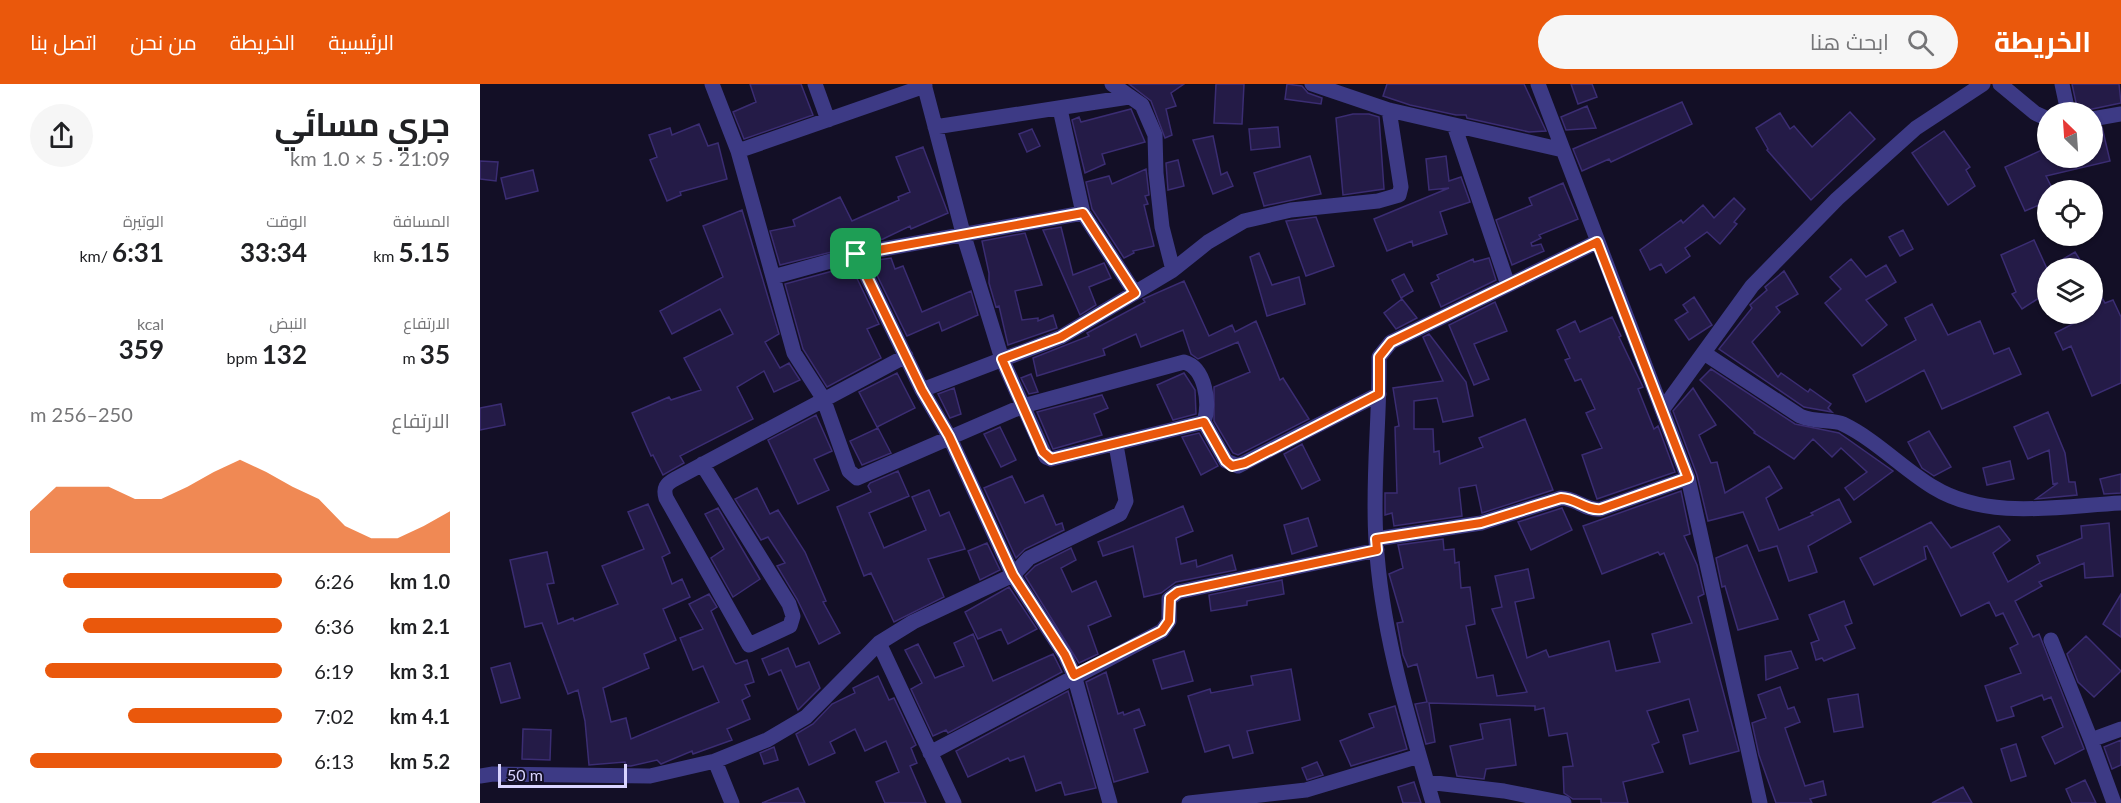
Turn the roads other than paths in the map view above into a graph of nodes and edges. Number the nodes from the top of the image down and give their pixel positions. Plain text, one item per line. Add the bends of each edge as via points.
1 (712, 84) edge
2 (815, 84) edge
3 (1112, 84) edge
4 (1311, 84) edge
5 (1538, 84) edge
6 (1983, 84) edge
7 (2000, 84) edge
8 (2062, 84) edge
9 (924, 85) edge
10 (1129, 97) junction
11 (2066, 102) edge
12 (1060, 110) junction
13 (1389, 110) junction
14 (2037, 114) edge
15 (2121, 114) edge
16 (2103, 117) edge
17 (828, 120) junction
18 (1454, 125) junction
19 (935, 127) junction
20 (1563, 150) junction
21 (738, 151) junction
22 (1083, 213) junction
23 (963, 233) junction
24 (1597, 242) junction
25 (856, 254) junction
26 (1173, 270) junction
27 (773, 277) junction
28 (1508, 285) junction
29 (1135, 293) junction
30 (1704, 353) junction
31 (906, 356) junction
32 (1002, 359) junction
33 (922, 390) junction
34 (1379, 394) junction
35 (823, 398) junction
36 (1023, 406) junction
37 (1662, 410) junction
38 (1204, 422) junction
39 (949, 436) junction
40 (1116, 445) junction
41 (702, 464) junction
42 (1688, 478) junction
43 (2121, 503) edge
44 (1376, 544) junction
45 (1013, 575) junction
46 (2051, 640) dead end
47 (879, 643) junction
48 (1074, 675) junction
49 (2121, 729) edge
50 (2091, 740) junction
51 (930, 753) junction
52 (1419, 756) junction
53 (715, 761) junction
54 (480, 776) edge
55 (1427, 782) junction
56 (1299, 797) edge
57 (732, 803) edge
58 (954, 803) edge
59 (1110, 803) edge
60 (1189, 803) edge
61 (1433, 803) edge
62 (1564, 803) edge
63 (1760, 803) edge
64 (2114, 803) edge

1 - 21 street
2 - 17 street
3 - 10 street
4 - 13 street
5 - 20 street
6 - 30 street via 1916,128 1837,199 1752,286
7 - 14 street
8 - 11 street
9 - 17 street
9 - 19 street
10 - 12 street
10 - 26 street via 1142,105 1155,135 1162,227
12 - 19 street
12 - 22 street
13 - 18 street
13 - 26 street via 1399,195 1378,201 1291,210 1244,221 1208,242
15 - 16 street
17 - 21 street
18 - 20 street
18 - 28 street
19 - 23 street
20 - 24 street
21 - 27 street
22 - 23 street
22 - 29 street
23 - 25 street
23 - 32 street
24 - 28 street
24 - 37 street
25 - 27 street
25 - 31 street
26 - 29 street
27 - 35 street via 794,353
28 - 34 street via 1384,348 1379,357
29 - 32 street via 1061,337
30 - 37 street
30 - 43 street via 1800,416 1840,423 1934,488 1961,499 1993,508
31 - 33 street
31 - 35 street
32 - 33 street
32 - 36 street
33 - 39 street
34 - 38 street via 1238,466 1226,461
34 - 44 street
35 - 39 street via 849,471 857,478
35 - 41 street
36 - 38 street via 1184,362 1197,371 1208,400
36 - 39 street
36 - 40 street via 1043,452 1051,459
37 - 42 street
38 - 40 street
39 - 45 street
40 - 45 street via 1126,501 1120,514 1029,558
41 - 41 street via 793,616 789,626 749,645 664,491 666,484
42 - 44 street via 1601,509 1592,510 1561,498 1481,523
42 - 63 street
44 - 48 street via 1178,592 1170,598 1169,621 1162,631
44 - 52 street via 1401,694
45 - 47 street via 913,622
45 - 48 street
46 - 50 street
47 - 51 street
47 - 53 street via 806,717 767,740
48 - 51 street
48 - 59 street
49 - 50 street
50 - 64 street
51 - 58 street
52 - 55 street
52 - 56 street
53 - 54 street via 650,776
53 - 57 street
55 - 61 street
55 - 62 street
56 - 60 street

